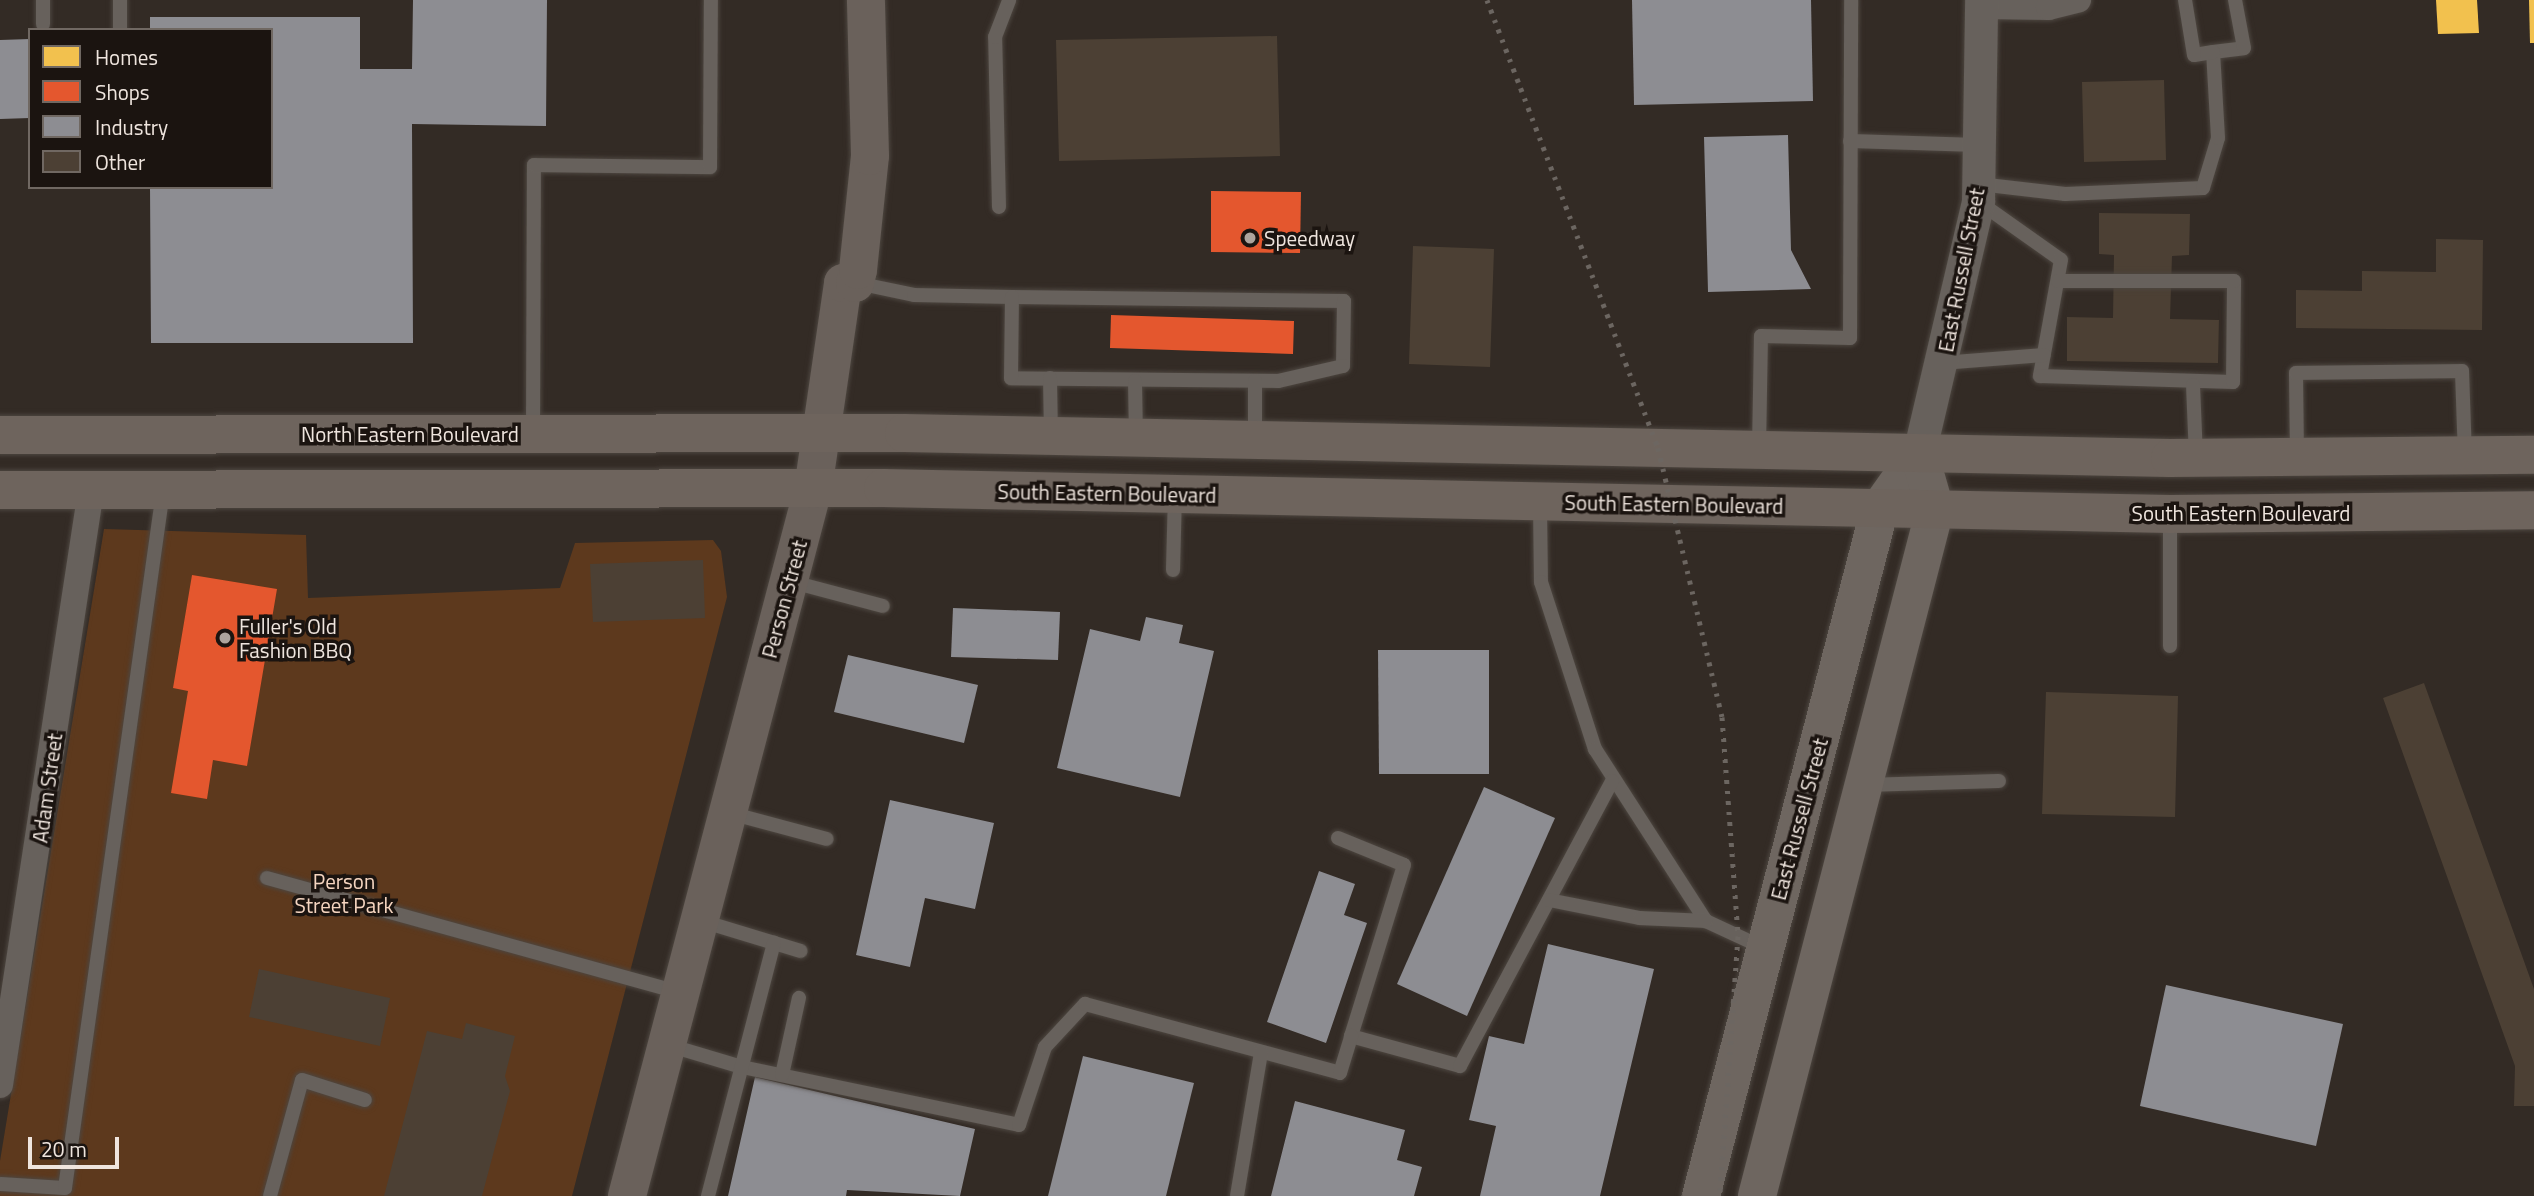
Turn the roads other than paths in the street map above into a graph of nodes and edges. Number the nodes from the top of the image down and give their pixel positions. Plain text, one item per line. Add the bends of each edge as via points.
1 (43, 0) edge
2 (120, 0) edge
3 (711, 0) edge
4 (866, 0) edge
5 (1009, 0) edge
6 (1851, 0) edge
7 (2078, 0) edge
8 (2185, 0) edge
9 (2235, 0) edge
10 (1981, 3) edge
11 (43, 24) dead end
12 (120, 28) edge
13 (2213, 52) junction
14 (1850, 141) junction
15 (1981, 145) junction
16 (1979, 193) junction
17 (999, 207) dead end
18 (2058, 281) junction
19 (855, 283) junction
20 (1012, 297) junction
21 (2044, 355) junction
22 (1942, 363) junction
23 (1050, 379) junction
24 (1135, 381) junction
25 (1255, 381) junction
26 (2193, 386) junction
27 (821, 433) junction
28 (533, 434) junction
29 (0, 435) edge
30 (1051, 436) junction
31 (1136, 438) junction
32 (1255, 440) junction
33 (1759, 450) junction
34 (1919, 453) junction
35 (2534, 454) edge
36 (2465, 456) junction
37 (2196, 458) junction
38 (2297, 458) junction
39 (813, 489) junction
40 (0, 490) edge
41 (91, 490) junction
42 (163, 490) junction
43 (1175, 494) junction
44 (1540, 502) junction
45 (1880, 508) junction
46 (1935, 509) junction
47 (2534, 510) edge
48 (2170, 514) junction
49 (1172, 570) dead end
50 (789, 581) junction
51 (883, 606) dead end
52 (2170, 646) dead end
53 (1612, 781) junction
54 (1999, 782) dead end
55 (1864, 785) junction
56 (728, 813) junction
57 (1338, 838) dead end
58 (827, 839) dead end
59 (267, 878) dead end
60 (1549, 900) junction
61 (699, 920) junction
62 (1706, 921) junction
63 (774, 942) junction
64 (1765, 949) junction
65 (802, 951) dead end
66 (680, 993) junction
67 (799, 998) dead end
68 (1351, 1037) junction
69 (667, 1044) junction
70 (1262, 1052) junction
71 (741, 1067) junction
72 (782, 1075) junction
73 (0, 1085) edge
74 (365, 1100) dead end
75 (0, 1184) edge
76 (270, 1196) edge
77 (627, 1196) edge
78 (708, 1196) edge
79 (1237, 1196) edge
80 (1701, 1196) edge
81 (1757, 1196) edge

1 - 11 lane
2 - 12 lane
3 - 28 lane via 710,167 534,165
4 - 19 main road, Person Street via 870,156
5 - 17 lane via 995,37
6 - 14 lane
7 - 10 street via 2049,7
8 - 13 lane via 2194,55
9 - 13 lane via 2244,48
10 - 15 street, East Russell Street
13 - 16 lane via 2218,138 2203,188
14 - 15 lane
14 - 33 lane via 1850,338 1761,336
15 - 16 street, East Russell Street
16 - 18 lane via 2061,260
16 - 22 street, East Russell Street
18 - 21 lane
18 - 26 lane via 2234,281 2233,382
19 - 20 lane via 914,295
19 - 27 main road, Person Street via 843,283
20 - 23 lane via 1011,378
20 - 25 lane via 1344,301 1343,366
21 - 22 lane
21 - 26 lane via 2039,376
22 - 34 street, East Russell Street
23 - 24 lane
23 - 30 lane
24 - 25 lane
24 - 31 lane
25 - 32 lane
26 - 37 lane
27 - 28 highway, North Eastern Boulevard
27 - 30 highway
27 - 39 main road, Person Street
28 - 29 highway, North Eastern Boulevard
30 - 31 highway
31 - 32 highway
32 - 33 highway
33 - 34 highway
34 - 37 highway
34 - 45 main road, East Russell Street
34 - 46 main road
35 - 36 highway
36 - 38 highway
36 - 38 lane via 2462,372 2296,373
37 - 38 highway
39 - 42 highway
39 - 43 highway, South Eastern Boulevard
39 - 50 main road, Person Street
40 - 41 highway
41 - 42 highway
41 - 73 street, Adam Street
42 - 75 lane via 65,1188
43 - 44 highway, South Eastern Boulevard
43 - 49 lane
44 - 45 highway, South Eastern Boulevard
44 - 53 lane via 1541,582 1595,749
45 - 46 highway, South Eastern Boulevard
45 - 64 main road, East Russell Street
46 - 48 highway, South Eastern Boulevard
46 - 55 main road
47 - 48 highway, South Eastern Boulevard
48 - 52 lane
50 - 51 lane
50 - 56 main road, Person Street
53 - 60 lane
53 - 62 lane
54 - 55 lane
55 - 81 main road
56 - 58 lane
56 - 61 main road, Person Street
57 - 68 lane via 1404,865
59 - 66 lane
60 - 62 lane via 1640,918
60 - 68 lane via 1460,1066
61 - 63 lane
61 - 66 main road, Person Street
62 - 64 lane
63 - 65 lane
63 - 71 lane
64 - 80 main road, East Russell Street
66 - 69 main road, Person Street
67 - 72 lane
68 - 70 lane via 1340,1073
69 - 71 lane
69 - 77 main road, Person Street
70 - 72 lane via 1085,1004 1045,1047 1019,1125
70 - 79 lane
71 - 72 lane
71 - 78 lane
74 - 76 lane via 302,1080

